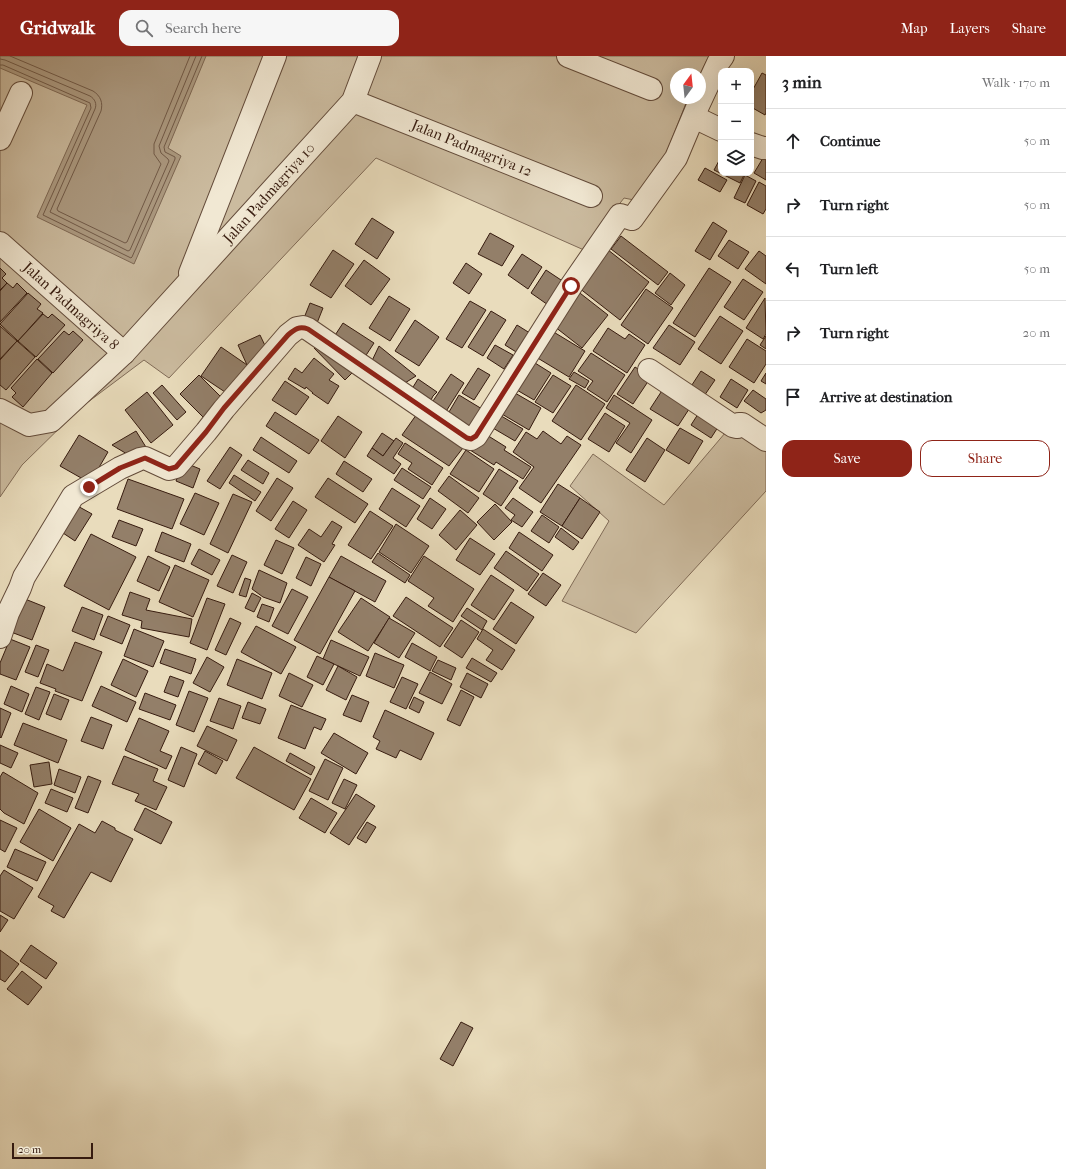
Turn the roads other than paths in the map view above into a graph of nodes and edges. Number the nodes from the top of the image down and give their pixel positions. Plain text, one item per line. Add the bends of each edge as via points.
1 (275, 56) edge
2 (370, 56) edge
3 (568, 56) edge
4 (723, 56) edge
5 (651, 89) dead end
6 (21, 93) dead end
7 (353, 101) junction
8 (694, 117) junction
9 (718, 129) edge
10 (0, 139) edge
11 (754, 145) edge
12 (766, 148) edge
13 (590, 196) dead end
14 (0, 243) edge
15 (185, 286) junction
16 (124, 353) junction
17 (649, 370) dead end
18 (0, 410) edge
19 (766, 440) edge
20 (0, 637) edge

1 - 15 street, Jalan Padmagriya 10
2 - 7 street
3 - 5 street
4 - 8 street
6 - 10 street
7 - 13 street, Jalan Padmagriya 12
7 - 15 street, Jalan Padmagriya 10
8 - 9 street
8 - 20 street via 676,158 632,219 620,215 571,286 476,436 467,438 308,329 297,328 224,408 176,467 169,469 145,458 140,459 73,496 24,577
11 - 12 street
14 - 16 street, Jalan Padmagriya 8
15 - 16 street, Jalan Padmagriya 10
16 - 18 street, Jalan Padmagriya 10 via 51,421 29,424
17 - 19 street via 733,426 745,425

